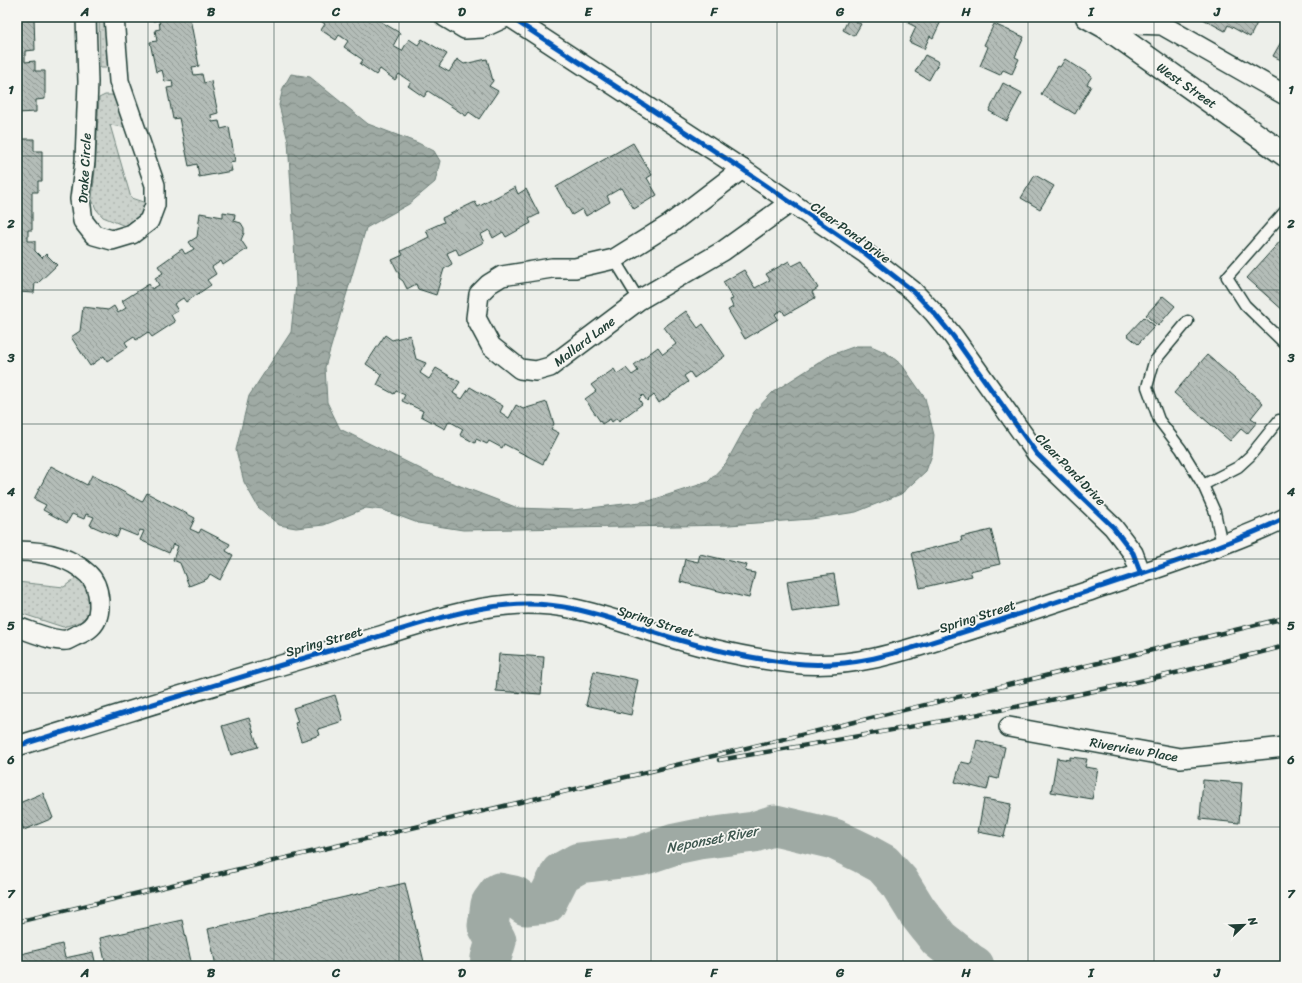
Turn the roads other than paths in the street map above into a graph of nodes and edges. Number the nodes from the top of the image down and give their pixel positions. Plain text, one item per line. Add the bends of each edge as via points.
1 (86, 17) edge
2 (114, 17) edge
3 (445, 17) edge
4 (506, 17) edge
5 (510, 17) edge
6 (1096, 22) edge
7 (119, 81) junction
8 (88, 82) junction
9 (1285, 95) edge
10 (1285, 155) edge
11 (742, 169) junction
12 (790, 202) junction
13 (1285, 211) edge
14 (614, 259) junction
15 (639, 300) junction
16 (1188, 321) dead end
17 (1285, 344) edge
18 (1279, 420) dead end
19 (1204, 485) junction
20 (1285, 518) edge
21 (1222, 545) junction
22 (17, 551) edge
23 (1141, 574) junction
24 (17, 626) edge
25 (1009, 727) dead end
26 (17, 746) edge
27 (1285, 747) edge

1 - 8 street, Drake Circle
2 - 7 street, Drake Circle
3 - 4 street via 465,29 482,28
5 - 11 street, Clear Pond Drive
6 - 9 street via 1162,25
6 - 10 street, West Street
7 - 8 street
7 - 8 street, Drake Circle via 154,185 155,205 149,221 132,234 112,240 94,235 83,221 80,199 85,161
11 - 12 street, Clear Pond Drive
11 - 14 street, Mallard Lane via 670,224
12 - 15 street, Mallard Lane via 724,251
12 - 23 street, Clear Pond Drive via 866,254 913,291 934,313 1037,454 1113,527 1133,553
13 - 17 lane via 1227,277 1245,305
14 - 15 lane
14 - 15 street, Mallard Lane via 575,268 552,268 502,276 489,284 479,294 476,318 491,346 520,369 536,371 550,367
16 - 19 lane via 1154,362 1147,387 1160,420
18 - 19 lane via 1238,467
19 - 21 lane via 1215,512
20 - 21 street, Spring Street
21 - 23 street, Spring Street
22 - 24 street via 45,553 77,566 89,575 98,590 99,611 92,626 67,640 49,638
23 - 26 street, Spring Street via 905,651 860,662 825,665 792,664 710,649 574,608 546,604 506,605 426,622 264,669
25 - 27 street, Riverview Place via 1180,758

